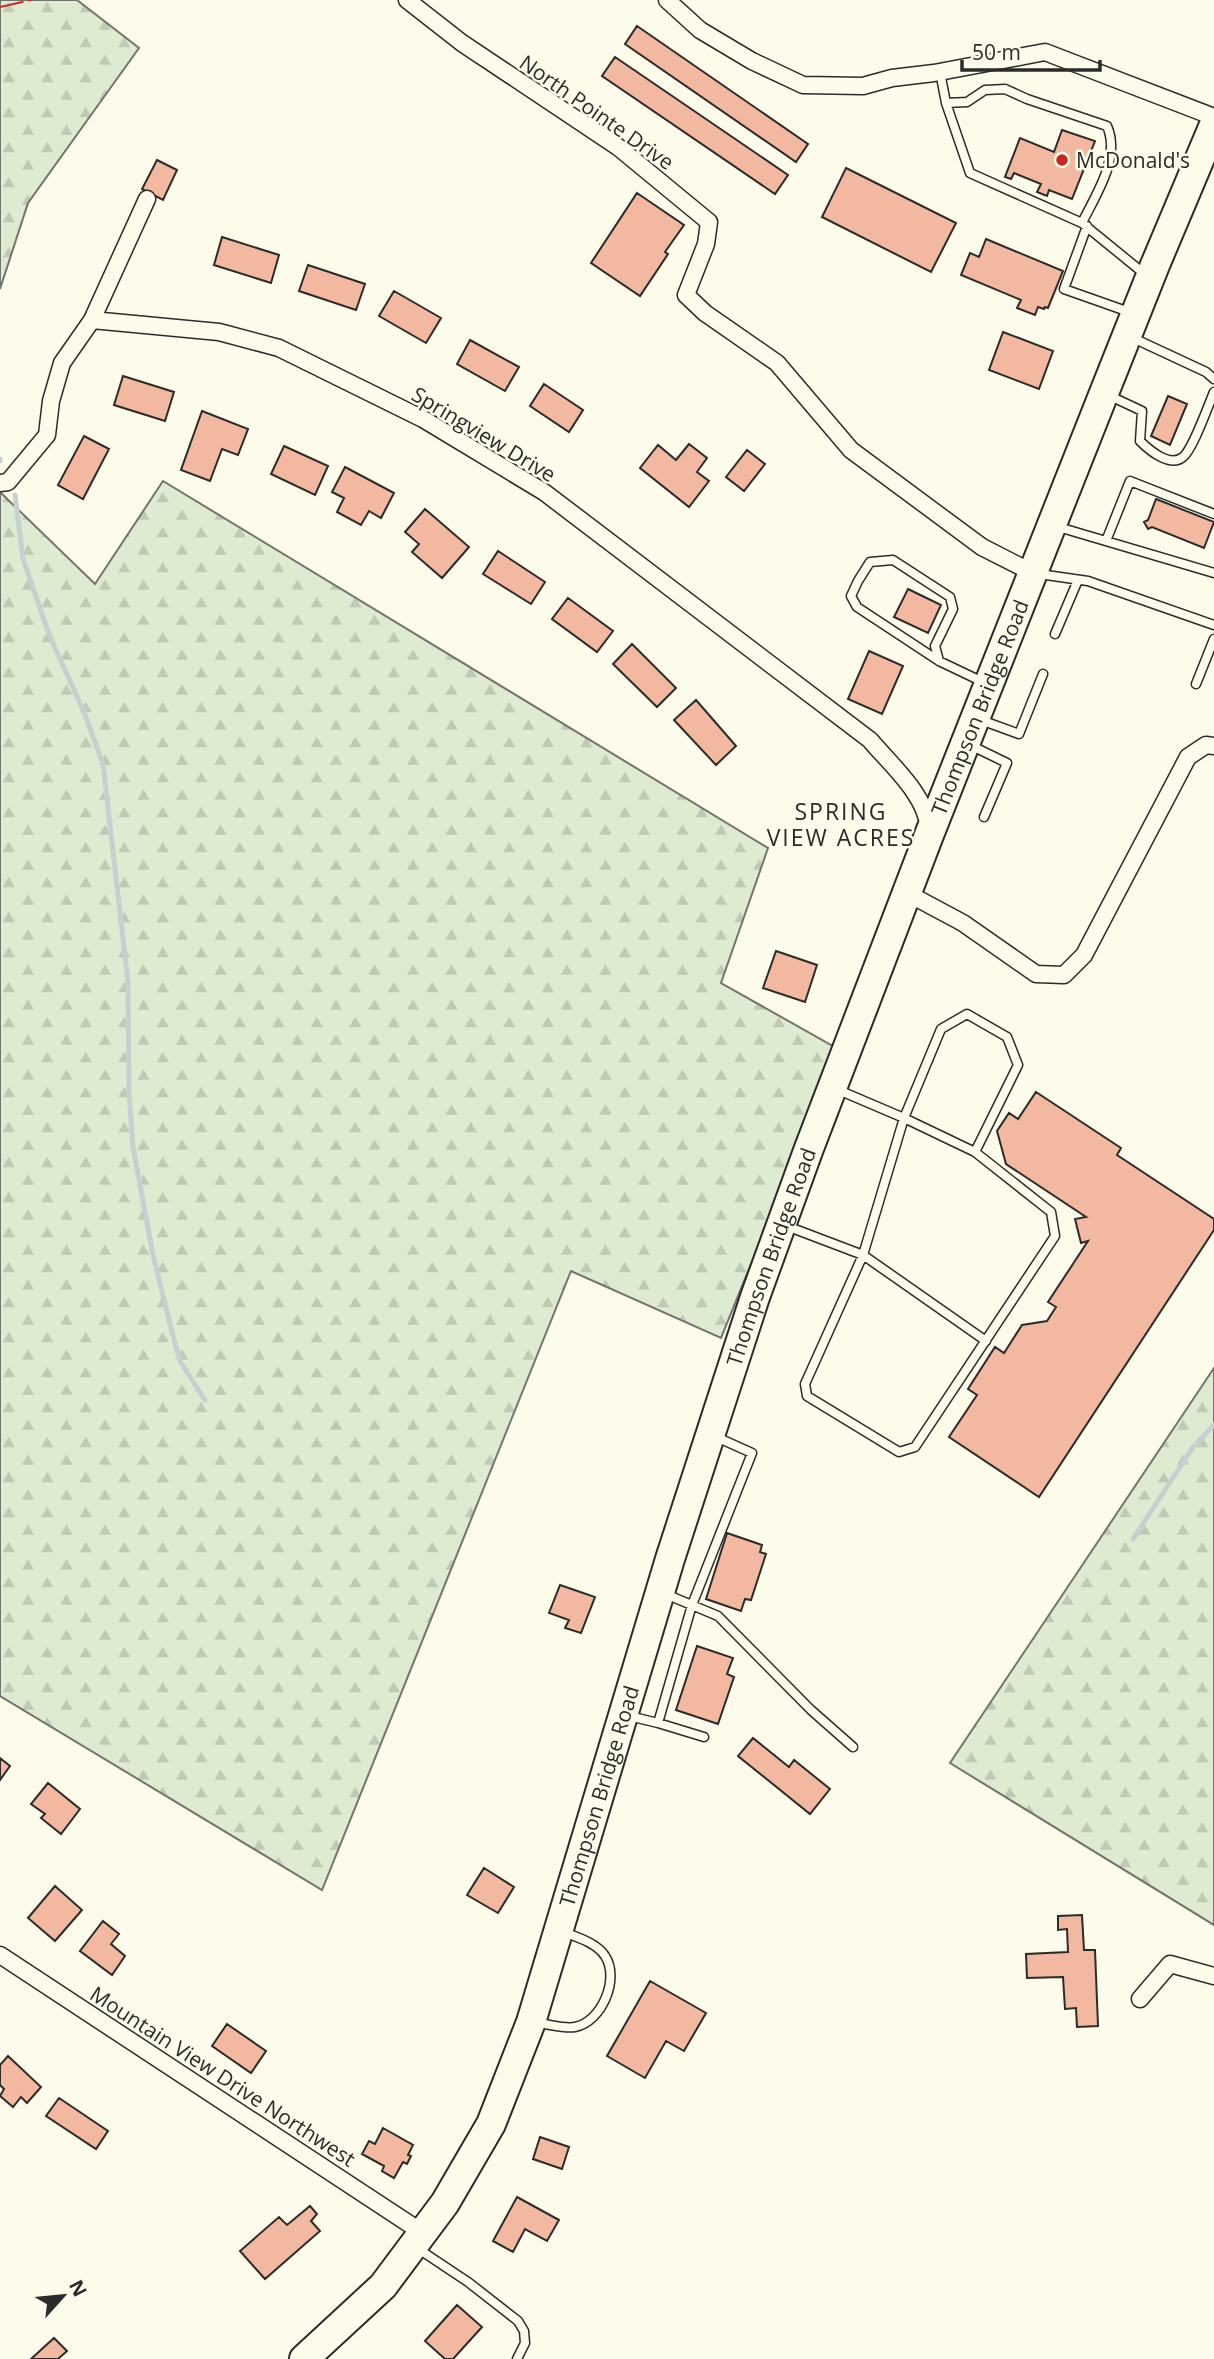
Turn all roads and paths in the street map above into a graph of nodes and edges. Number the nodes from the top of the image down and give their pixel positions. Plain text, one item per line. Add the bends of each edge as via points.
1 (407, 0) edge
2 (667, 0) edge
3 (940, 72) junction
4 (946, 103) junction
5 (1214, 117) edge
6 (1214, 125) edge
7 (147, 199) dead end
8 (1085, 224) junction
9 (1149, 278) junction
10 (92, 320) junction
11 (1131, 325) junction
12 (1214, 379) edge
13 (1214, 392) edge
14 (1104, 393) junction
15 (0, 483) edge
16 (1214, 514) edge
17 (1052, 525) junction
18 (1106, 541) junction
19 (1033, 573) junction
20 (1214, 573) edge
21 (1077, 580) junction
22 (1214, 625) edge
23 (1055, 634) dead end
24 (1214, 639) edge
25 (939, 662) junction
26 (1043, 674) dead end
27 (989, 684) junction
28 (1196, 684) dead end
29 (971, 730) junction
30 (1214, 747) edge
31 (984, 817) dead end
32 (929, 835) junction
33 (907, 893) junction
34 (832, 1087) junction
35 (904, 1118) junction
36 (975, 1152) junction
37 (782, 1224) junction
38 (863, 1255) junction
39 (986, 1341) junction
40 (711, 1434) junction
41 (660, 1592) junction
42 (692, 1605) junction
43 (624, 1714) junction
44 (658, 1723) junction
45 (704, 1737) dead end
46 (853, 1747) dead end
47 (559, 1930) junction
48 (0, 1955) edge
49 (1214, 1976) edge
50 (1140, 1998) dead end
51 (531, 2022) junction
52 (419, 2239) junction
53 (304, 2359) edge
54 (517, 2359) edge

1 - 19 street, North Pointe Drive via 462,43 618,147 709,222 706,244 686,295 777,363 852,450 982,547
2 - 3 street via 711,36 803,85 863,86
3 - 4 lane
3 - 5 street via 1045,52
4 - 8 lane via 970,173
4 - 8 lane via 967,102 985,90 1005,89 1107,126 1112,155
6 - 9 highway, Thompson Bridge Road
7 - 10 street
8 - 9 lane
8 - 11 lane via 1064,289
9 - 11 highway, Thompson Bridge Road
10 - 15 street via 62,363 47,435 8,482
10 - 32 street, Springview Drive via 219,332 279,348 423,419 544,492 870,740 927,813
11 - 12 lane
11 - 14 highway, Thompson Bridge Road
13 - 14 lane via 1190,447 1178,460 1152,453 1140,441 1142,411
14 - 17 highway, Thompson Bridge Road
16 - 18 lane via 1130,481
17 - 18 lane
17 - 19 highway, Thompson Bridge Road
18 - 20 lane
19 - 21 lane
19 - 27 highway, Thompson Bridge Road
21 - 22 lane
21 - 23 lane
24 - 28 lane
25 - 25 lane via 935,646 953,609 950,597 892,560 870,562 851,596 856,607
25 - 27 lane
26 - 29 lane via 1018,734
27 - 29 highway, Thompson Bridge Road
29 - 31 lane via 1007,763
29 - 32 highway, Thompson Bridge Road
30 - 33 street via 1206,745 1188,757 1084,955 1064,975 1036,974 963,923
32 - 33 highway, Thompson Bridge Road
33 - 34 highway, Thompson Bridge Road
34 - 35 lane
34 - 37 highway, Thompson Bridge Road
35 - 36 lane
35 - 36 lane via 941,1029 967,1014 1007,1037 1018,1065
35 - 38 lane
36 - 39 lane via 1051,1212 1055,1236
37 - 38 lane
37 - 40 highway, Thompson Bridge Road
38 - 39 lane
38 - 39 lane via 805,1384 807,1396 899,1452 915,1447
40 - 41 highway, Thompson Bridge Road
40 - 42 lane via 752,1453
41 - 42 lane
41 - 43 highway, Thompson Bridge Road
42 - 44 lane
42 - 46 lane via 718,1616
43 - 44 lane
43 - 47 highway, Thompson Bridge Road
44 - 45 lane
47 - 51 highway, Thompson Bridge Road
47 - 51 lane via 589,1942 605,1955 611,1983 598,2013 587,2023 574,2028
48 - 52 street, Mountain View Drive Northwest
49 - 50 street via 1170,1964
51 - 52 highway, Thompson Bridge Road via 491,2124
52 - 53 highway, Thompson Bridge Road via 383,2286
52 - 54 lane via 518,2321 525,2343

